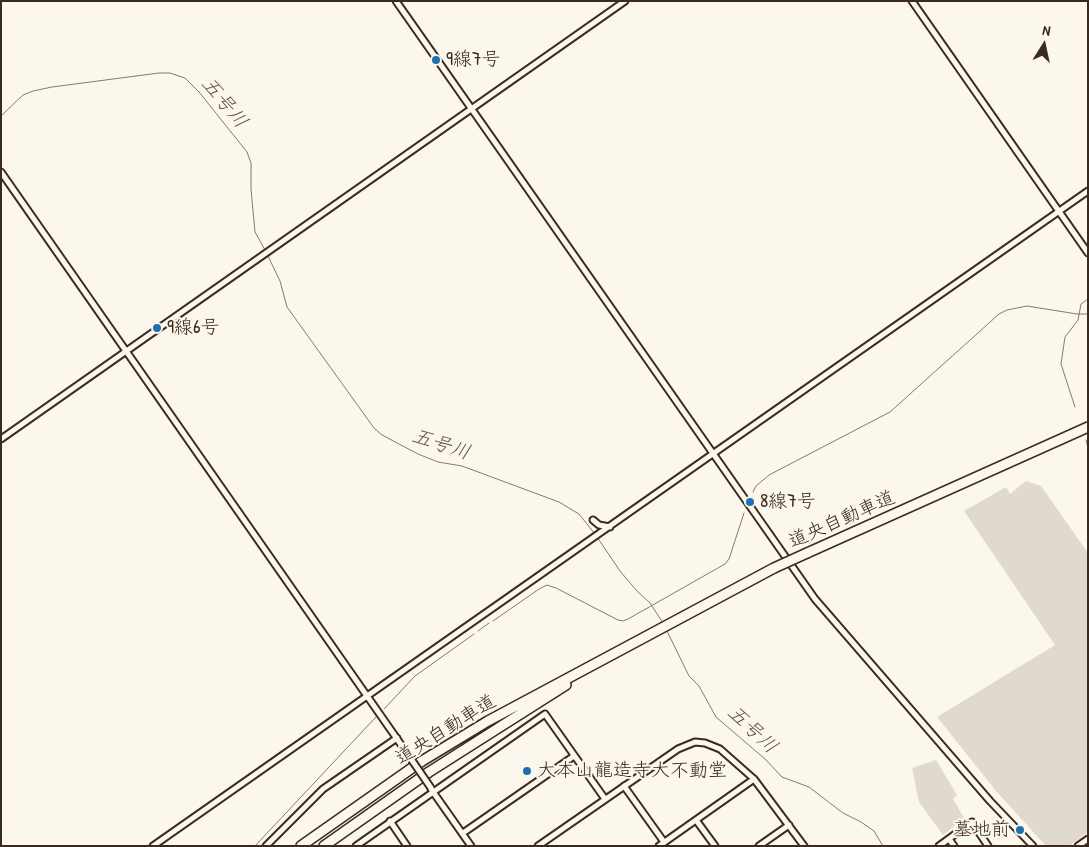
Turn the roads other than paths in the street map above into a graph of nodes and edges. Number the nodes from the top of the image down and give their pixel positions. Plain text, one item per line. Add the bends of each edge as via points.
1 (396, 1) edge
2 (626, 1) edge
3 (912, 1) edge
4 (471, 109) junction
5 (1, 172) edge
6 (1088, 191) edge
7 (1059, 211) junction
8 (1088, 253) edge
9 (126, 351) junction
10 (1088, 427) edge
11 (1, 439) edge
12 (714, 453) junction
13 (593, 520) dead end
14 (610, 527) junction
15 (614, 654) junction
16 (368, 696) junction
17 (397, 738) junction
18 (574, 756) junction
19 (754, 779) junction
20 (624, 786) junction
21 (432, 790) junction
22 (605, 799) junction
23 (696, 820) junction
24 (390, 821) junction
25 (789, 825) junction
26 (463, 833) junction
27 (949, 839) junction
28 (1088, 839) edge
29 (664, 842) junction
30 (153, 846) edge
31 (266, 846) edge
32 (301, 846) edge
33 (324, 846) edge
34 (356, 846) edge
35 (407, 846) edge
36 (471, 846) edge
37 (538, 846) edge
38 (659, 846) edge
39 (715, 846) edge
40 (759, 846) edge
41 (804, 846) edge
42 (939, 846) edge
43 (954, 846) edge
44 (988, 846) edge
45 (1032, 846) edge
46 (1078, 846) edge

1 - 4 street
2 - 4 street
3 - 7 street
4 - 9 street
4 - 12 street
5 - 9 street
6 - 7 street
7 - 8 street
7 - 12 street
9 - 11 street
9 - 16 street
10 - 15 highway, 道央自動車道, bridge via 774,568
12 - 14 street
12 - 45 street via 815,599
13 - 14 street
14 - 16 street
15 - 32 highway, 道央自動車道 via 533,696 422,762
15 - 33 highway, 道央自動車道 via 429,772
16 - 17 street
16 - 30 street
17 - 21 street, bridge
17 - 31 street via 323,789
18 - 21 street via 545,714
18 - 22 street
18 - 26 street
19 - 20 street via 720,749 695,742 678,748
19 - 23 street
19 - 25 street
20 - 22 street
20 - 29 street
21 - 24 street
21 - 26 street
22 - 37 street
23 - 29 street
23 - 39 street
24 - 34 street
24 - 35 street
25 - 40 street
25 - 41 street
26 - 36 street
27 - 42 street
27 - 43 street
27 - 44 street via 972,822
28 - 46 street
29 - 38 street

